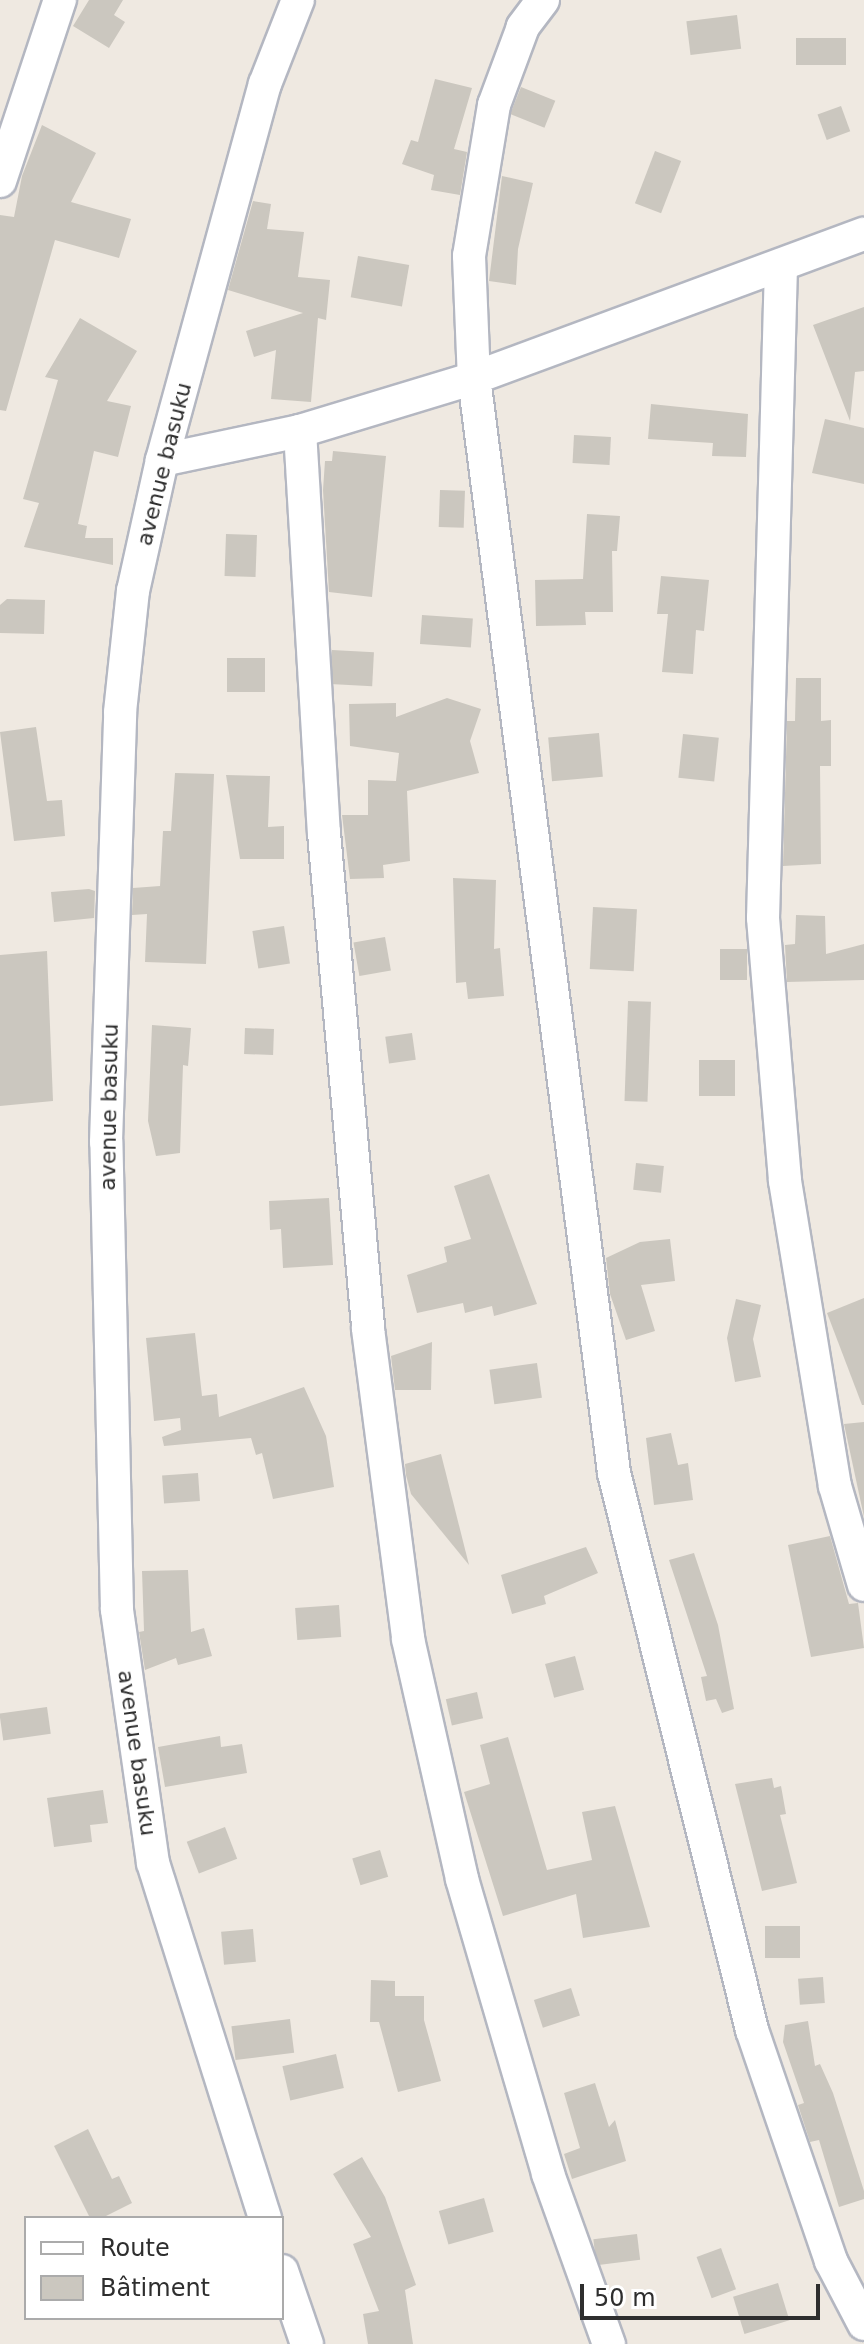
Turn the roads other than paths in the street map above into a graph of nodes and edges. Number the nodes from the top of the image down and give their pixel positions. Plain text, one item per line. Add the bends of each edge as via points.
1 (60, 0) edge
2 (298, 0) edge
3 (543, 0) edge
4 (0, 181) edge
5 (864, 234) edge
6 (781, 266) junction
7 (474, 378) junction
8 (300, 431) junction
9 (162, 460) junction
10 (864, 1585) edge
11 (264, 2216) edge
12 (284, 2277) edge
13 (864, 2324) edge
14 (307, 2344) edge
15 (609, 2344) edge

1 - 4 street
2 - 9 street, avenue basuku via 265,84
3 - 7 street via 523,27 494,105 469,256
5 - 6 street
6 - 7 street
6 - 10 street via 763,918 785,1181 835,1486
7 - 8 street
7 - 13 street via 614,1473 752,2030 831,2261
8 - 9 street
8 - 15 street via 324,833 357,1205 408,1639 462,1879 548,2174
9 - 11 street, avenue basuku via 133,591 120,712 106,1142 117,1610 153,1863
12 - 14 street

